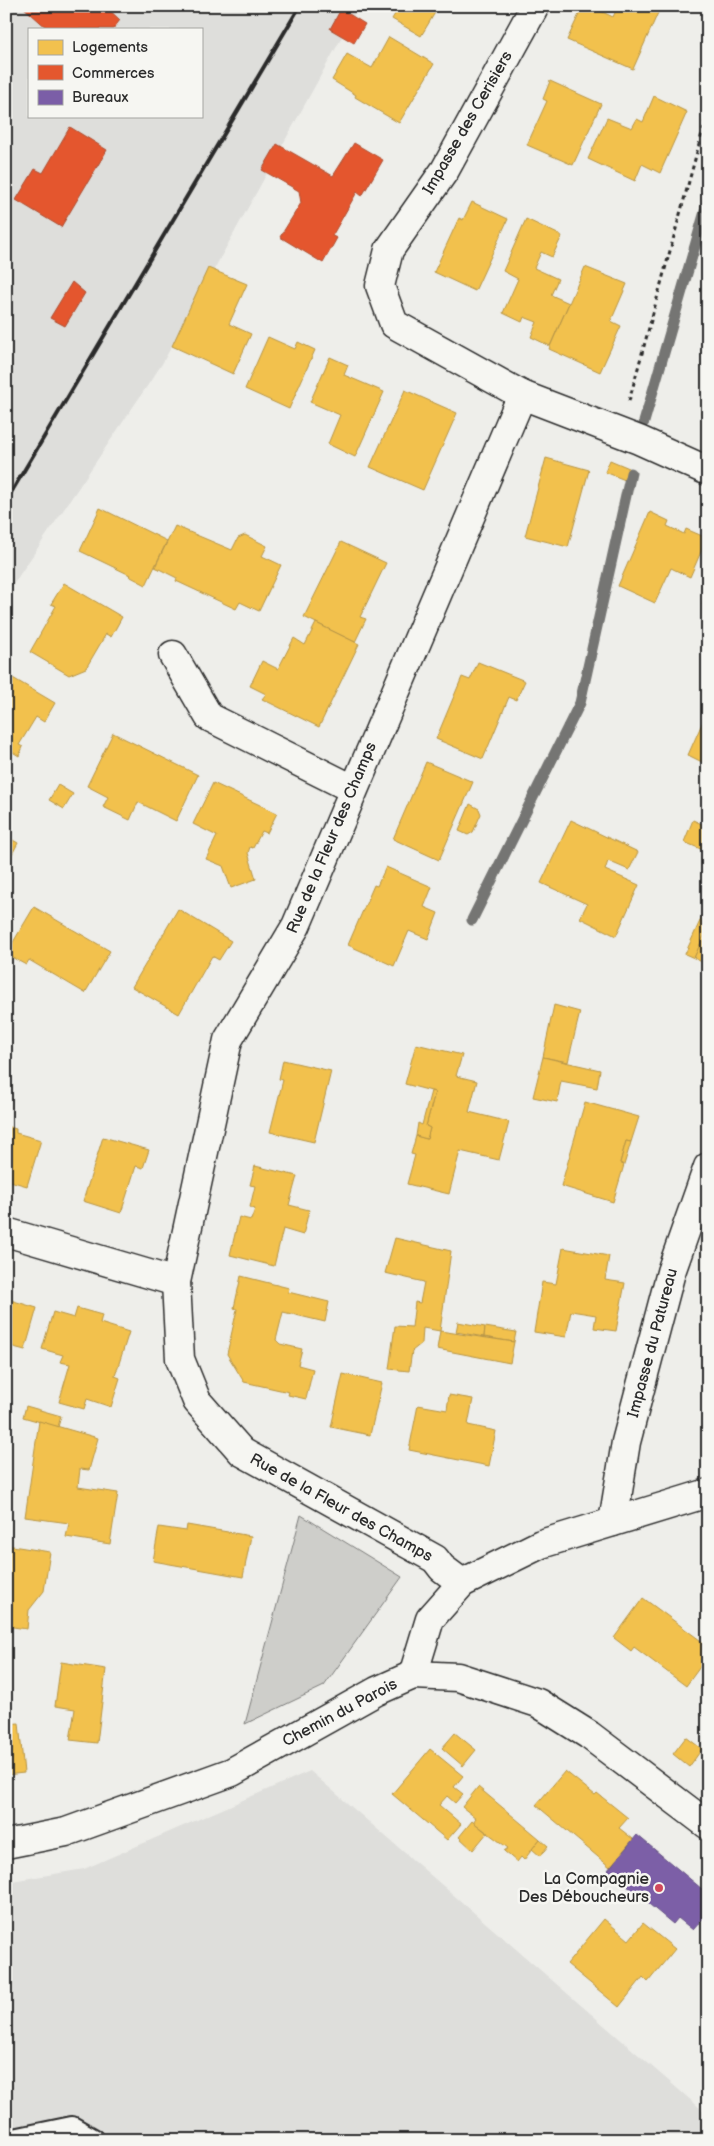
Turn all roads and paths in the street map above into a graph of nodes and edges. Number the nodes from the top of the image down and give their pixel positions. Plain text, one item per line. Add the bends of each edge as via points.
1 (535, 6) edge
2 (707, 120) edge
3 (522, 395) junction
4 (616, 432) junction
5 (708, 471) edge
6 (173, 655) dead end
7 (353, 789) junction
8 (708, 1167) edge
9 (6, 1232) edge
10 (176, 1282) junction
11 (708, 1493) edge
12 (613, 1522) junction
13 (462, 1582) junction
14 (413, 1674) junction
15 (708, 1825) edge
16 (6, 1844) edge
17 (14, 2140) edge
18 (93, 2140) edge

1 - 3 street, Impasse des Cerisiers via 445,170 389,250 380,286 394,324
2 - 4 path via 629,403
3 - 4 street
3 - 7 street, Rue de la Fleur des Champs
4 - 5 street
6 - 7 street via 209,717
7 - 10 street, Rue de la Fleur des Champs via 296,926 228,1040
8 - 12 street, Impasse du Patureau via 671,1272 626,1442
9 - 10 street
10 - 13 street, Rue de la Fleur des Champs via 180,1360 197,1400 242,1452 435,1559
11 - 12 street
12 - 13 street via 540,1544
13 - 14 street via 430,1619
14 - 15 street, Chemin du Parois via 458,1678 538,1703 589,1735
14 - 16 street, Chemin du Parois via 377,1690 232,1772 66,1832
17 - 18 lane via 72,2128

